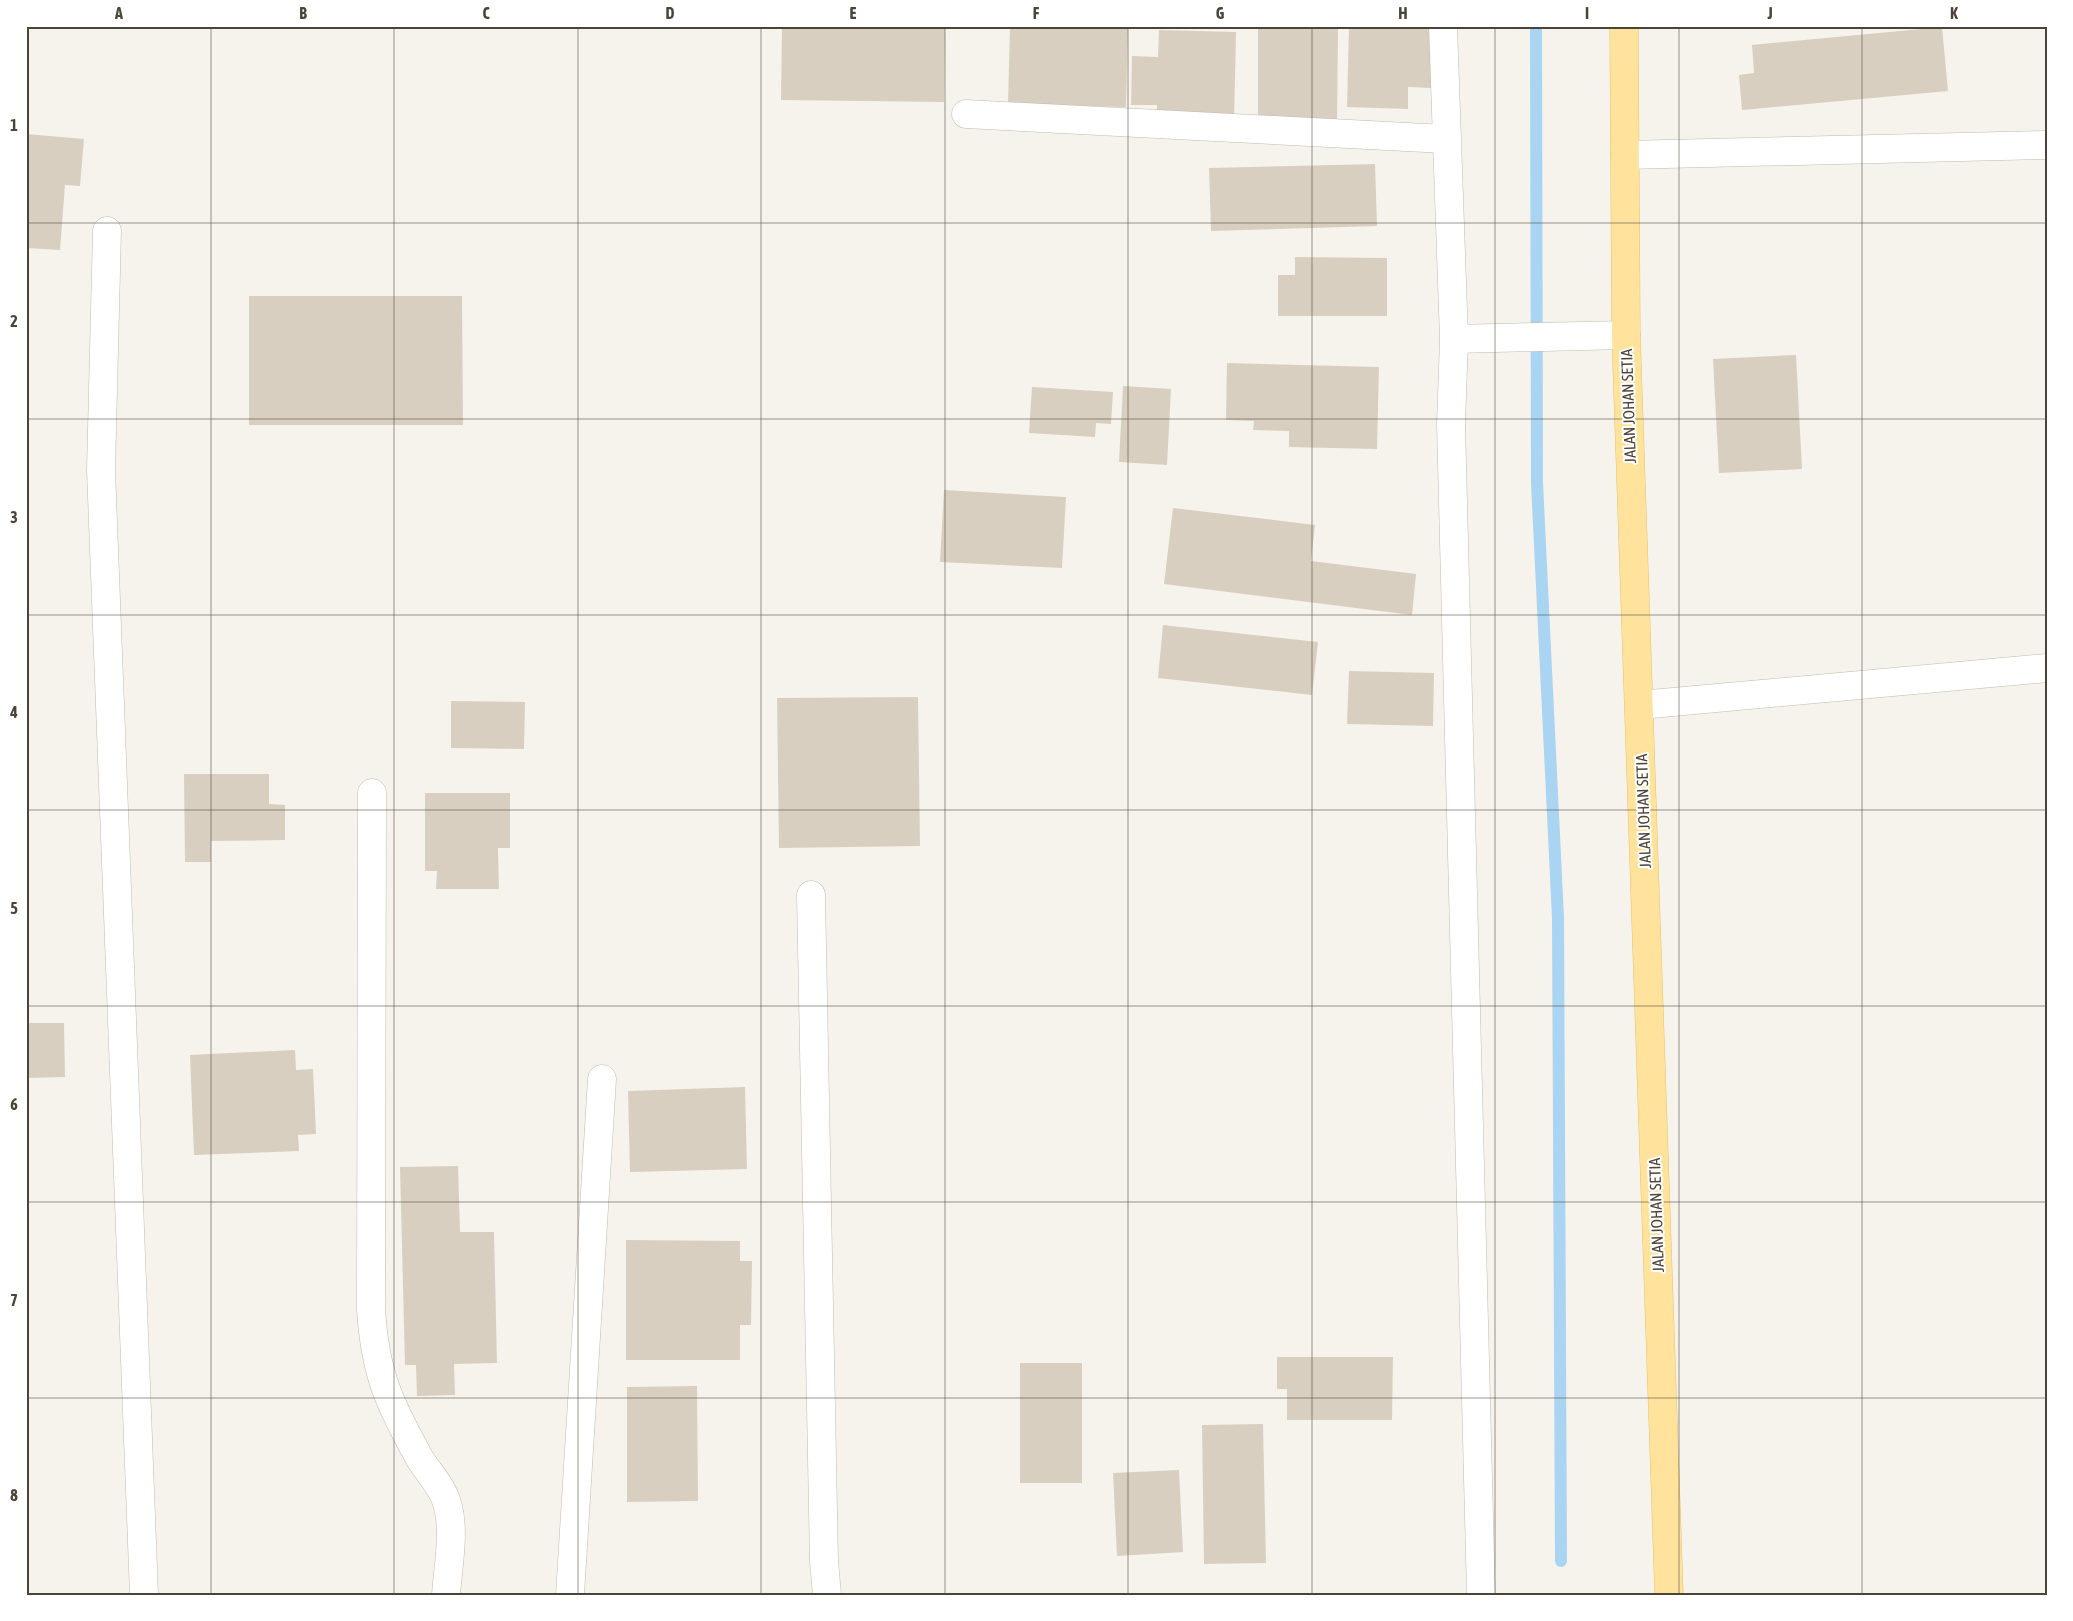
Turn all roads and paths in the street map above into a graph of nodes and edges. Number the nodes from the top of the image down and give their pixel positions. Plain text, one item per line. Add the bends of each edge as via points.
1 (1443, 26) edge
2 (1624, 26) edge
3 (966, 114) dead end
4 (1445, 138) junction
5 (2047, 145) edge
6 (1625, 155) junction
7 (107, 230) dead end
8 (1626, 335) junction
9 (1454, 339) junction
10 (2047, 668) edge
11 (1640, 705) junction
12 (372, 793) dead end
13 (811, 895) dead end
14 (602, 1079) dead end
15 (144, 1595) edge
16 (446, 1595) edge
17 (570, 1595) edge
18 (827, 1595) edge
19 (1481, 1595) edge
20 (1668, 1595) edge

1 - 4 street
2 - 6 main road, JALAN JOHAN SETIA
3 - 4 street
4 - 9 street
5 - 6 street
6 - 8 main road, JALAN JOHAN SETIA
7 - 15 street via 101,470
8 - 9 street
8 - 11 main road, JALAN JOHAN SETIA
9 - 19 street via 1451,424
10 - 11 street
11 - 20 main road, JALAN JOHAN SETIA
12 - 16 street via 373,1345 381,1379 397,1418 446,1498 451,1518
13 - 18 street
14 - 17 street

